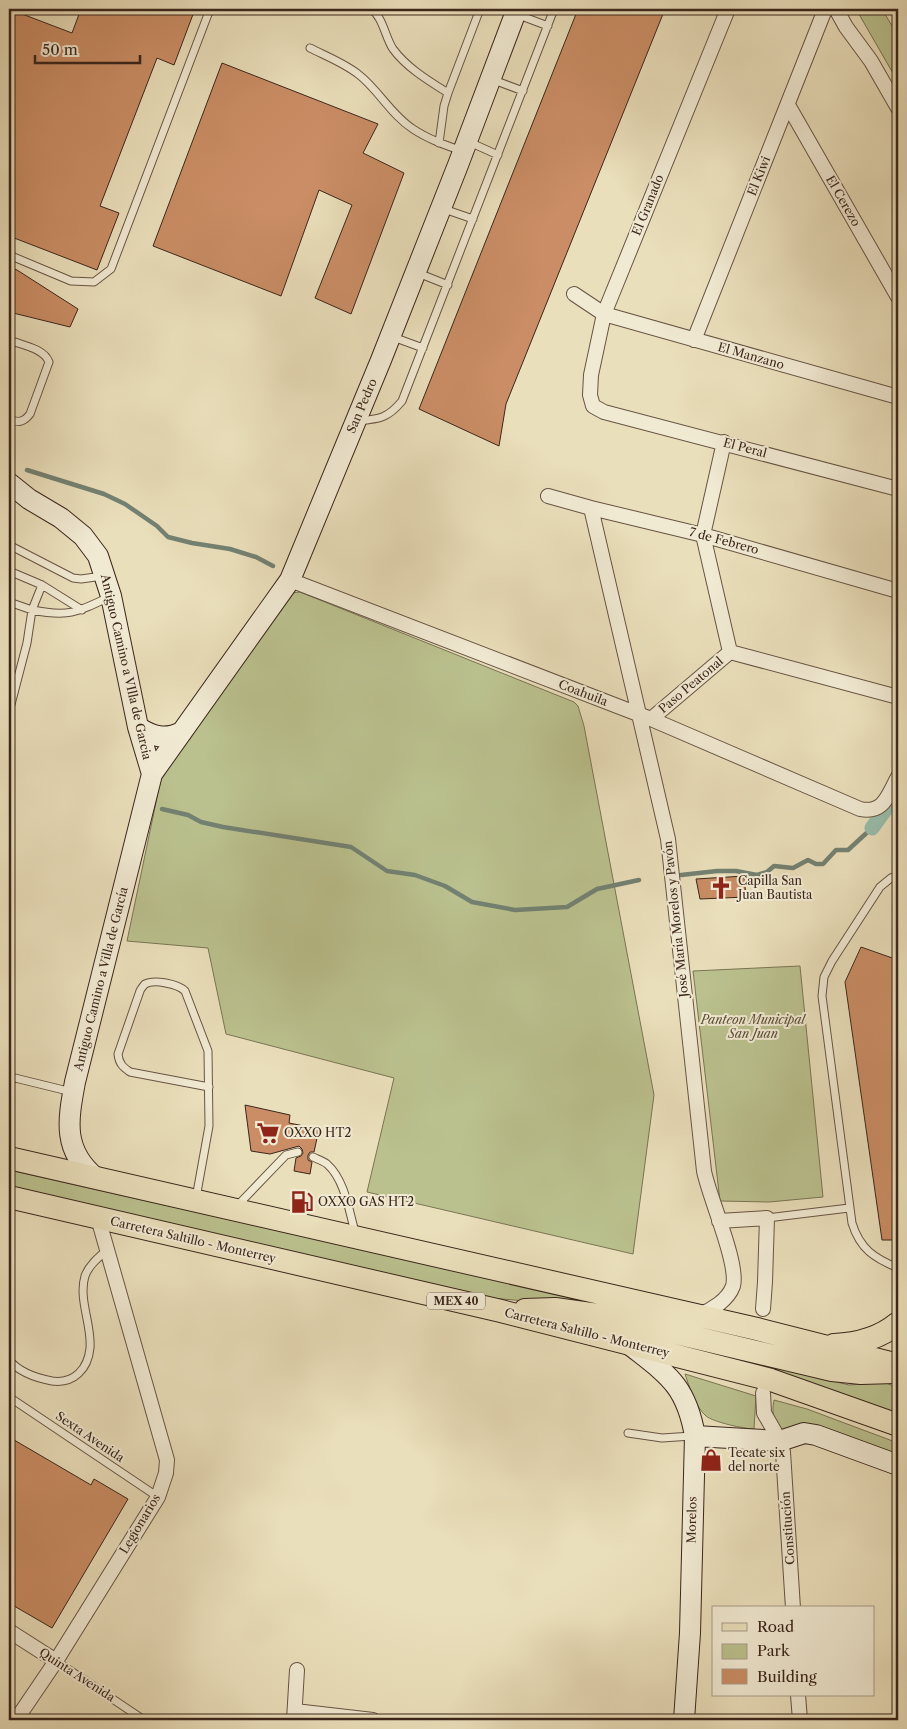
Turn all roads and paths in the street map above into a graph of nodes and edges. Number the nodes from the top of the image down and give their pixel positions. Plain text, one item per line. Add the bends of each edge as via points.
1 (210, 9) edge
2 (371, 9) edge
3 (480, 9) edge
4 (554, 9) edge
5 (728, 9) edge
6 (826, 10) edge
7 (516, 11) edge
8 (548, 26) junction
9 (310, 48) dead end
10 (491, 79) junction
11 (523, 91) junction
12 (448, 93) junction
13 (788, 105) junction
14 (898, 108) edge
15 (439, 143) junction
16 (465, 146) junction
17 (498, 155) junction
18 (441, 208) junction
19 (473, 220) junction
20 (9, 255) edge
21 (416, 272) junction
22 (448, 285) junction
23 (574, 294) dead end
24 (898, 297) edge
25 (604, 314) junction
26 (390, 336) junction
27 (9, 340) edge
28 (694, 340) junction
29 (423, 348) junction
30 (898, 397) edge
31 (593, 406) joint
32 (9, 418) edge
33 (356, 422) junction
34 (724, 442) junction
35 (9, 483) edge
36 (898, 489) edge
37 (548, 496) dead end
38 (591, 508) junction
39 (703, 535) junction
40 (9, 546) edge
41 (9, 571) edge
42 (106, 575) junction
43 (290, 580) junction
44 (42, 585) junction
45 (898, 591) edge
46 (111, 596) junction
47 (9, 602) edge
48 (32, 610) junction
49 (82, 610) junction
50 (730, 652) junction
51 (898, 697) edge
52 (10, 698) edge
53 (9, 712) edge
54 (644, 717) junction
55 (138, 727) junction
56 (182, 732) junction
57 (152, 774) junction
58 (898, 777) edge
59 (898, 875) edge
60 (9, 1080) edge
61 (209, 1087) junction
62 (73, 1092) junction
63 (298, 1152) dead end
64 (313, 1157) dead end
65 (9, 1158) edge
66 (96, 1178) junction
67 (9, 1197) edge
68 (196, 1201) junction
69 (849, 1208) junction
70 (233, 1209) junction
71 (98, 1218) junction
72 (767, 1218) junction
73 (719, 1221) junction
74 (356, 1238) junction
75 (107, 1250) junction
76 (898, 1268) edge
77 (763, 1308) dead end
78 (501, 1311) junction
79 (698, 1316) junction
80 (898, 1323) edge
81 (630, 1345) junction
82 (824, 1346) junction
83 (9, 1360) edge
84 (898, 1365) edge
85 (898, 1372) edge
86 (763, 1393) dead end
87 (9, 1397) edge
88 (898, 1425) edge
89 (628, 1433) dead end
90 (695, 1436) junction
91 (780, 1440) junction
92 (898, 1465) edge
93 (158, 1496) junction
94 (793, 1606) edge
95 (9, 1631) edge
96 (56, 1661) junction
97 (298, 1670) dead end
98 (798, 1696) edge
99 (294, 1716) edge
100 (16, 1720) edge
101 (144, 1720) edge
102 (373, 1720) edge
103 (684, 1720) edge
104 (800, 1720) edge

1 - 20 lane via 111,269 94,282 72,281
2 - 12 lane via 394,51
3 - 12 lane
4 - 8 lane
5 - 25 street, El Granado
6 - 13 street, El Kiwi
6 - 14 street via 846,27
7 - 8 lane
7 - 10 main road, San Pedro
8 - 11 lane
9 - 15 lane via 359,75 411,128
10 - 11 lane
10 - 16 main road, San Pedro
11 - 17 lane
12 - 15 lane
13 - 24 street, El Cerezo
13 - 28 street, El Kiwi
15 - 16 lane
16 - 17 lane
16 - 18 main road, San Pedro
17 - 19 lane
18 - 19 lane
18 - 21 main road, San Pedro
19 - 22 lane
21 - 22 lane
21 - 26 main road, San Pedro
22 - 29 lane
23 - 25 street, El Manzano
25 - 28 street, El Manzano
25 - 31 street, El Granado via 590,374
26 - 29 lane
26 - 33 main road, San Pedro
27 - 32 lane via 41,352 49,362 30,414 21,422
28 - 30 street, El Manzano
29 - 33 lane via 402,401 392,413 379,420
31 - 34 street, El Peral via 604,412
33 - 43 main road, San Pedro
34 - 36 street, El Peral
34 - 39 street
35 - 42 main road, Antiguo Camino a VIlla de Garcia via 83,536 98,556
37 - 38 street, 7 de Febrero
38 - 39 street, 7 de Febrero
38 - 54 street, José María Morelos y Pavón
39 - 45 street, 7 de Febrero
39 - 50 street
40 - 42 lane via 73,578
41 - 44 lane
42 - 46 main road, Antiguo Camino a VIlla de Garcia
43 - 54 street, Coahuila
43 - 56 main road, San Pedro
44 - 48 lane
44 - 49 lane
46 - 49 lane
46 - 55 main road, Antiguo Camino a VIlla de Garcia
47 - 48 lane
48 - 49 lane via 68,614
48 - 52 lane via 27,644
50 - 51 street
50 - 54 street, Paso Peatonal
52 - 53 lane
54 - 58 street, Coahuila via 860,809 873,810 883,804
54 - 73 street, José María Morelos y Pavón via 668,839 704,1171
55 - 56 main road via 156,736 167,737
55 - 57 main road, Antiguo Camino a VIlla de Garcia
56 - 57 main road, San Pedro
57 - 62 main road, Antiguo Camino a Villa de García
59 - 69 lane via 880,887 824,977 822,996
60 - 62 lane via 15,1078
61 - 61 lane via 208,1051 185,991 168,983 145,984 140,990 118,1054 122,1067 130,1072
61 - 68 lane via 209,1126
62 - 66 main road, Antiguo Camino a Villa de García via 68,1128 72,1143 82,1165
63 - 70 lane via 286,1155
64 - 74 lane via 327,1164 336,1176
65 - 66 main road
66 - 68 main road
67 - 71 main road, Carretera Saltillo - Monterrey / MEX 40
68 - 70 main road
69 - 72 lane
69 - 76 lane via 856,1236 866,1249 878,1260
70 - 74 main road
71 - 75 street, Legionarios
71 - 78 main road, Carretera Saltillo - Monterrey / MEX 40
72 - 73 street
72 - 77 street
73 - 79 street, José María Morelos y Pavón via 731,1260 733,1285 718,1305
74 - 79 main road
75 - 83 lane via 90,1266 85,1276 90,1348 85,1365 78,1374 70,1381 39,1378 25,1373
75 - 93 street, Legionarios via 167,1460
78 - 81 main road, Carretera Saltillo - Monterrey / MEX 40
78 - 85 main road via 555,1309 605,1316 832,1370
79 - 82 main road
80 - 82 main road via 862,1342
81 - 88 main road, Carretera Saltillo - Monterrey / MEX 40 via 771,1380
81 - 90 main road, Morelos via 667,1375 681,1392 691,1414
82 - 84 main road
86 - 91 street, Constitución via 764,1413
87 - 93 lane, Sexta Avenida
89 - 90 lane via 662,1438
90 - 91 main road
90 - 103 main road, Morelos via 690,1641
91 - 92 main road via 804,1433 816,1435
91 - 94 street, Constitución
93 - 96 street, Legionarios
95 - 96 street, Quinta Avenida
96 - 100 street, Legionarios
96 - 101 lane, Quinta Avenida
97 - 99 street
98 - 104 street
99 - 102 street

